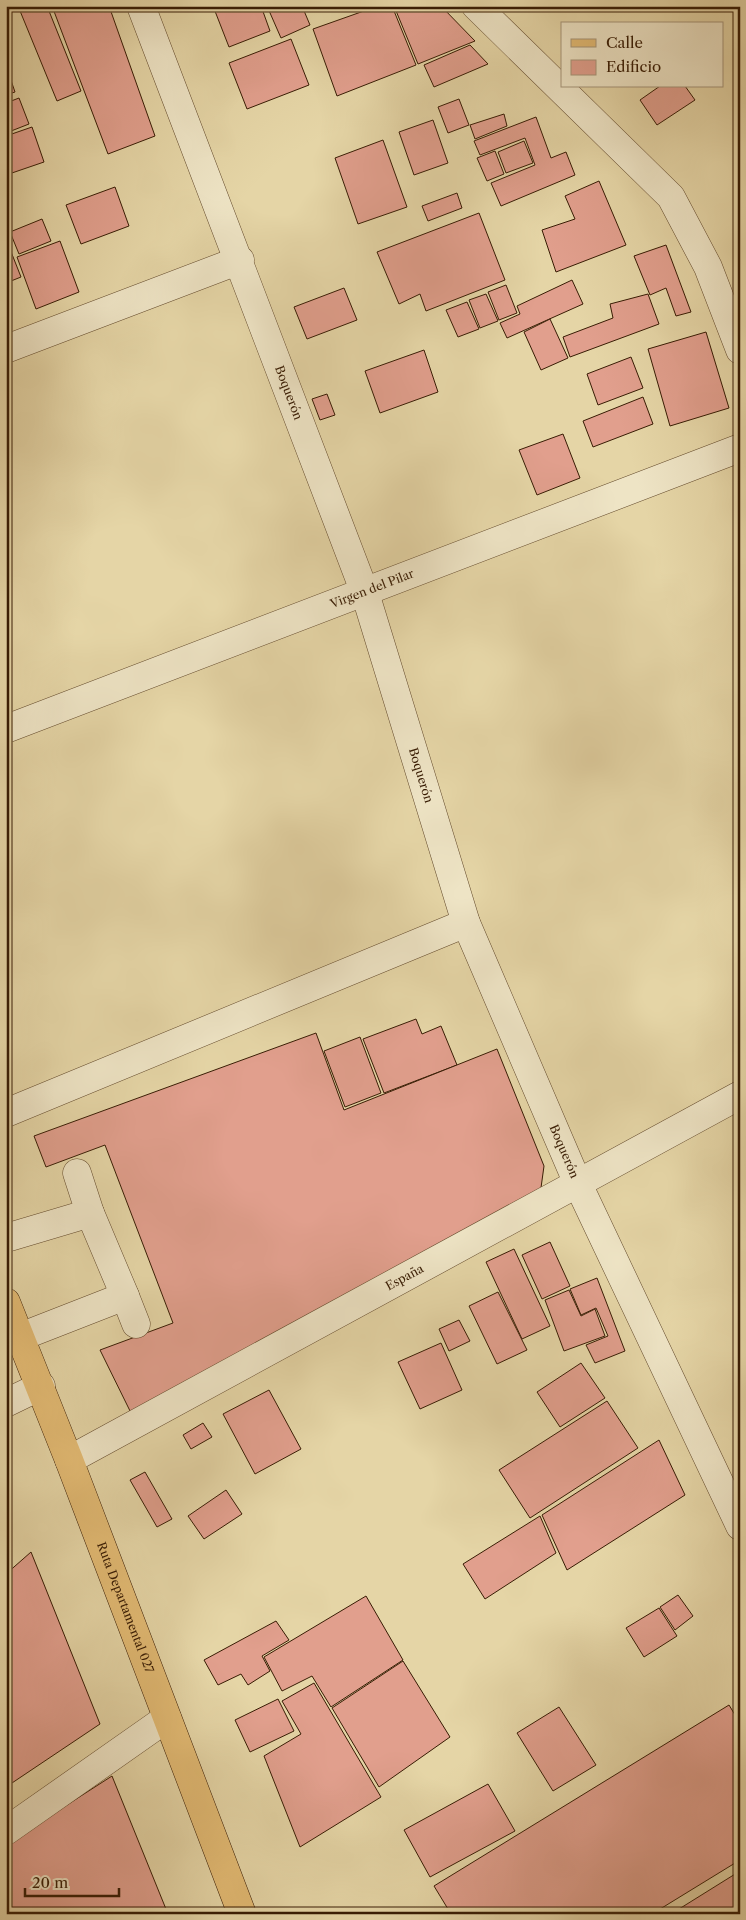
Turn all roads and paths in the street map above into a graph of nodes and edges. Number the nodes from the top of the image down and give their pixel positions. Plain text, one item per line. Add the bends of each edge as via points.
1 (141, 6) edge
2 (476, 6) edge
3 (240, 260) junction
4 (6, 349) edge
5 (740, 350) edge
6 (740, 448) edge
7 (365, 593) junction
8 (6, 729) edge
9 (466, 924) junction
10 (740, 1095) edge
11 (6, 1113) edge
12 (77, 1173) dead end
13 (578, 1184) junction
14 (90, 1212) junction
15 (6, 1238) edge
16 (125, 1296) junction
17 (6, 1302) edge
18 (136, 1324) dead end
19 (20, 1336) junction
20 (41, 1386) junction
21 (6, 1403) edge
22 (69, 1460) junction
23 (733, 1495) edge
24 (740, 1526) edge
25 (168, 1718) junction
26 (6, 1831) edge
27 (242, 1914) edge

1 - 3 street, Boquerón
2 - 5 street via 671,197 708,267
3 - 4 street
3 - 7 street, Boquerón
6 - 7 street, Virgen del Pilar
7 - 8 street, Virgen del Pilar
7 - 9 street, Boquerón
9 - 11 street
9 - 13 street, Boquerón
10 - 13 street, España
12 - 14 street
13 - 22 street, España
13 - 23 street, Boquerón
14 - 15 street
14 - 16 street
16 - 18 street
16 - 19 street
17 - 19 main road, Ruta Departamental 027
19 - 20 main road, Ruta Departamental 027
20 - 21 street
20 - 22 main road, Ruta Departamental 027
22 - 25 main road, Ruta Departamental 027
23 - 24 street, Boquerón
25 - 26 street
25 - 27 main road, Ruta Departamental 027

